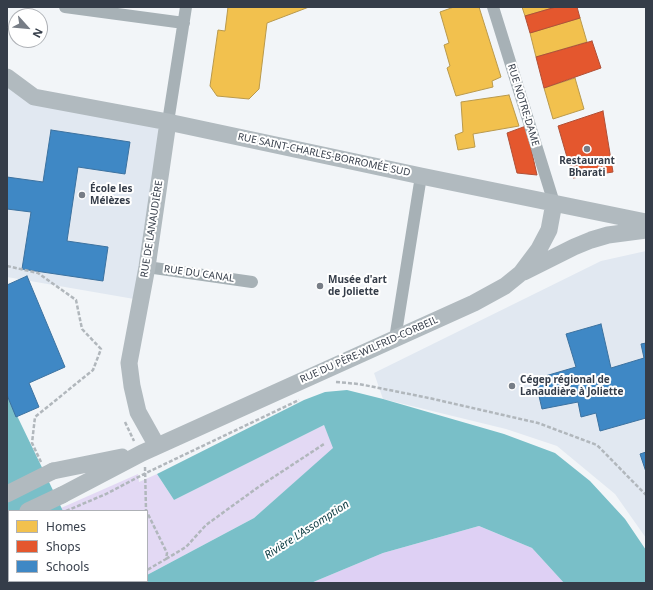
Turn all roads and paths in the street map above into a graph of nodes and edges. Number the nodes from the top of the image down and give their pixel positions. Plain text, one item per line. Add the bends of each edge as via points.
1 (65, 7) edge
2 (186, 7) edge
3 (493, 7) edge
4 (184, 23) junction
5 (7, 77) edge
6 (168, 122) junction
7 (421, 176) junction
8 (554, 203) junction
9 (646, 222) edge
10 (646, 230) edge
11 (7, 266) edge
12 (146, 267) junction
13 (521, 273) junction
14 (252, 282) dead end
15 (395, 339) junction
16 (330, 385) dead end
17 (302, 398) dead end
18 (324, 444) dead end
19 (149, 449) junction
20 (48, 469) junction
21 (146, 473) junction
22 (7, 494) edge
23 (646, 495) edge
24 (63, 500) junction
25 (31, 510) edge
26 (66, 510) edge
27 (68, 510) edge
28 (146, 510) edge
29 (148, 514) edge
30 (166, 559) junction
31 (148, 569) edge

1 - 4 street
2 - 4 street, RUE DE LANAUDIÈRE
3 - 8 street, RUE NOTRE-DAME
4 - 6 street, RUE DE LANAUDIÈRE
5 - 6 main road, RUE SAINT-CHARLES-BORROMÉE SUD via 34,97
6 - 7 main road, RUE SAINT-CHARLES-BORROMÉE SUD
6 - 12 main road, RUE DE LANAUDIÈRE
7 - 8 main road, RUE SAINT-CHARLES-BORROMÉE SUD
7 - 15 street
8 - 9 main road, RUE SAINT-CHARLES-BORROMÉE SUD
8 - 13 main road, RUE DU PÈRE-WILFRID-CORBEIL via 549,230
10 - 13 main road via 591,240
11 - 20 path via 38,273 76,300 82,328 101,349 93,370 35,417 32,443
12 - 14 street, RUE DU CANAL
12 - 19 main road, RUE DE LANAUDIÈRE via 130,375 134,399
13 - 15 main road, RUE DU PÈRE-WILFRID-CORBEIL via 505,286 474,303
15 - 19 main road, RUE DU PÈRE-WILFRID-CORBEIL
16 - 23 path via 337,382 359,384 538,422 597,445
17 - 21 path
18 - 30 path via 206,525 186,547
19 - 20 main road, RUE DU PÈRE-WILFRID-CORBEIL
19 - 24 main road, RUE DU PÈRE-WILFRID-CORBEIL
20 - 22 main road, RUE DU PÈRE-WILFRID-CORBEIL, bridge
21 - 27 path
21 - 28 path
24 - 25 main road, RUE DU PÈRE-WILFRID-CORBEIL, bridge
24 - 26 path
29 - 30 path via 167,552
30 - 31 path

